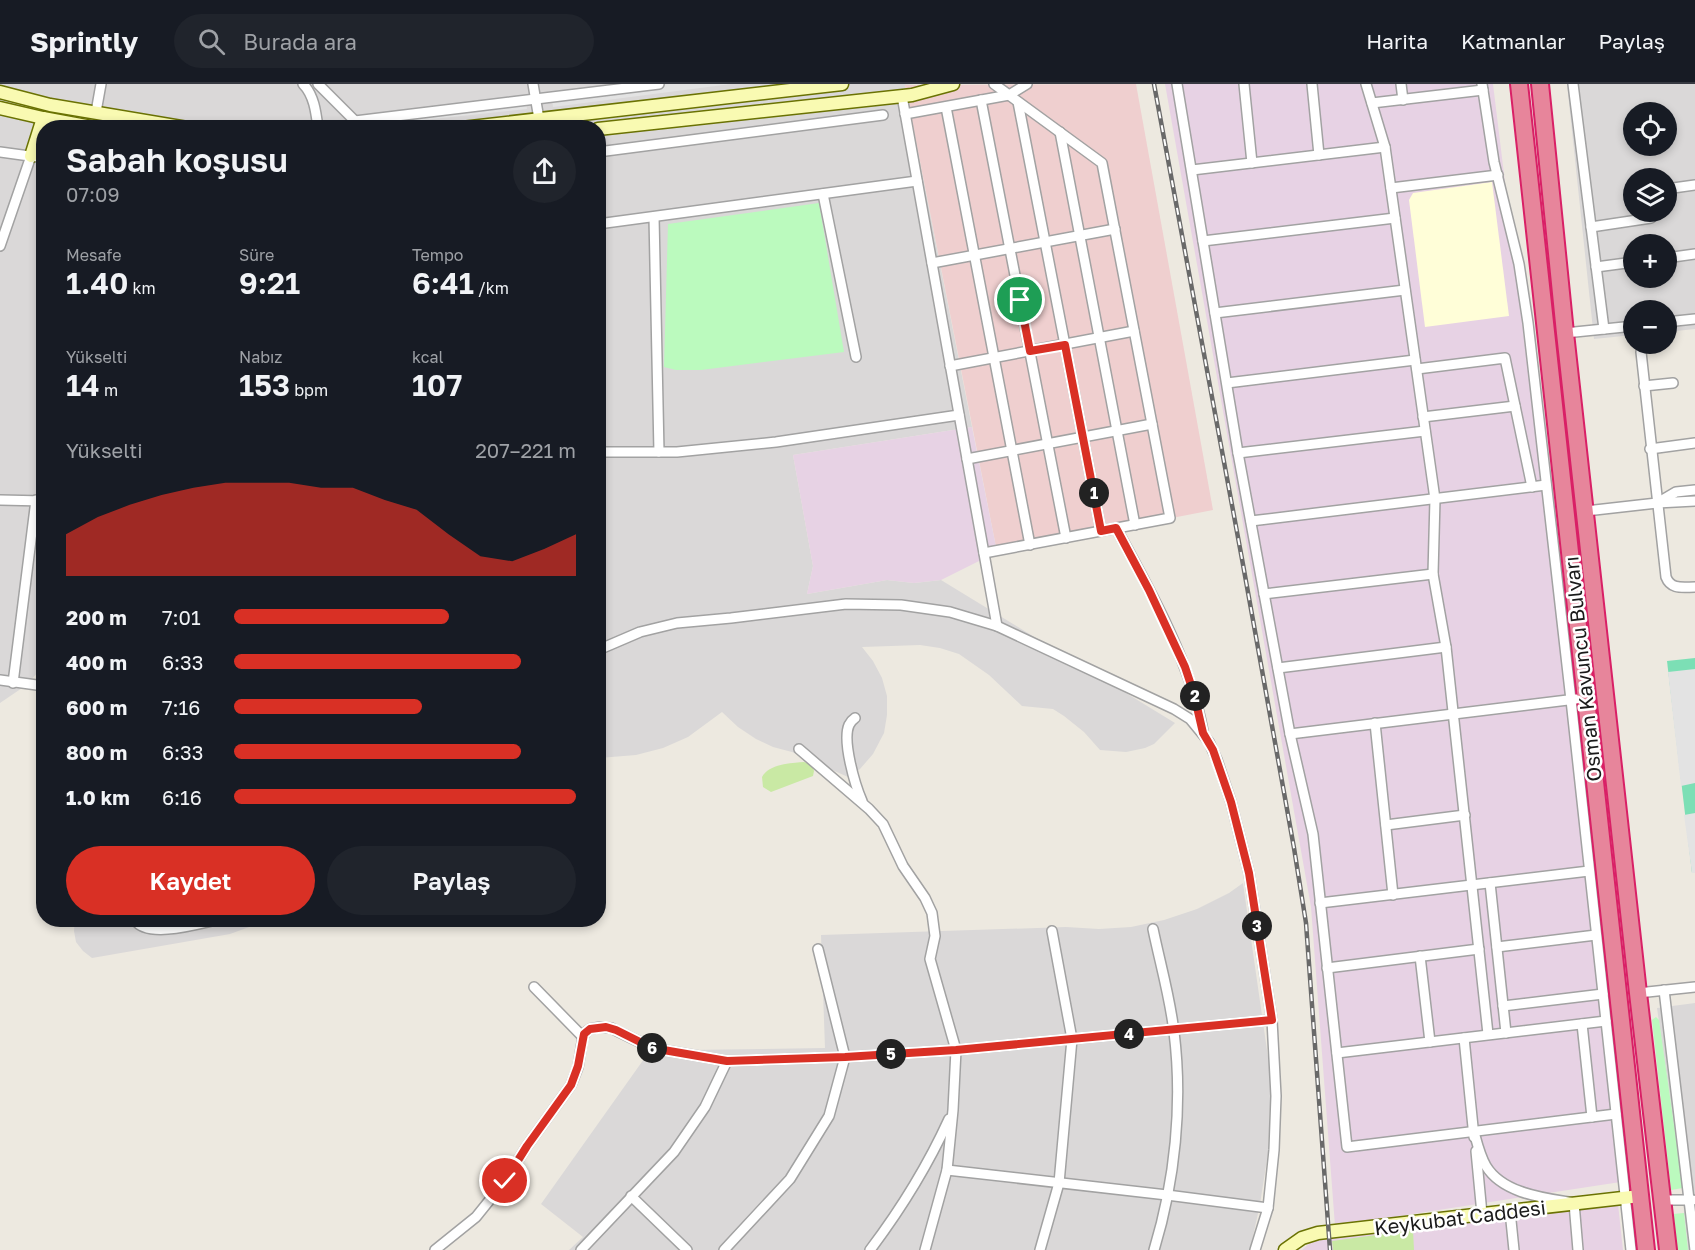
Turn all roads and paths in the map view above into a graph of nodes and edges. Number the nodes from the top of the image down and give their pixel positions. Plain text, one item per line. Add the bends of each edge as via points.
1 (101, 84) edge
2 (303, 84) edge
3 (318, 84) edge
4 (533, 84) edge
5 (659, 84) edge
6 (842, 84) edge
7 (953, 84) edge
8 (994, 84) edge
9 (1027, 84) edge
10 (1178, 84) edge
11 (1244, 84) edge
12 (1312, 84) edge
13 (1366, 84) edge
14 (1401, 84) edge
15 (1513, 84) edge
16 (1519, 84) edge
17 (1540, 84) edge
18 (1546, 84) edge
19 (1573, 84) edge
20 (1482, 87) edge
21 (739, 90) edge
22 (0, 92) edge
23 (1009, 95) junction
24 (902, 96) junction
25 (536, 99) junction
26 (981, 100) junction
27 (1403, 100) junction
28 (1018, 102) junction
29 (1372, 104) junction
30 (945, 107) junction
31 (0, 108) edge
32 (96, 112) junction
33 (905, 114) junction
34 (883, 115) dead end
35 (1543, 115) junction
36 (1522, 117) junction
37 (43, 118) joint
38 (539, 119) junction
39 (54, 120) edge
40 (142, 120) edge
41 (317, 120) edge
42 (350, 120) edge
43 (382, 120) edge
44 (530, 120) edge
45 (606, 128) edge
46 (1060, 132) junction
47 (1385, 147) junction
48 (606, 151) edge
49 (0, 152) edge
50 (1319, 155) junction
51 (36, 157) edge
52 (36, 159) edge
53 (1252, 163) junction
54 (1192, 170) junction
55 (1498, 175) junction
56 (917, 181) junction
57 (1695, 185) edge
58 (1677, 187) edge
59 (1391, 188) junction
60 (823, 194) junction
61 (654, 217) junction
62 (1395, 218) junction
63 (1624, 222) edge
64 (606, 223) edge
65 (1591, 227) junction
66 (1114, 229) junction
67 (1080, 236) junction
68 (1203, 241) junction
69 (1045, 242) junction
70 (0, 246) edge
71 (1010, 249) junction
72 (1695, 254) edge
73 (974, 256) junction
74 (1677, 256) edge
75 (932, 263) junction
76 (1623, 263) edge
77 (1596, 267) junction
78 (1405, 290) junction
79 (1215, 313) junction
80 (1695, 319) edge
81 (1677, 321) edge
82 (1623, 327) edge
83 (1604, 329) junction
84 (1134, 331) junction
85 (1565, 333) junction
86 (1099, 338) junction
87 (1065, 345) junction
88 (1030, 351) junction
89 (1641, 354) edge
90 (856, 357) dead end
91 (994, 358) junction
92 (1416, 364) junction
93 (950, 366) junction
94 (1227, 383) junction
95 (1674, 383) dead end
96 (1644, 386) junction
97 (1515, 406) junction
98 (959, 415) junction
99 (1423, 417) junction
100 (1152, 424) junction
101 (1117, 431) junction
102 (1425, 431) junction
103 (1083, 437) junction
104 (1695, 443) edge
105 (1048, 444) junction
106 (1650, 449) junction
107 (1012, 451) junction
108 (606, 452) edge
109 (659, 452) junction
110 (1238, 453) junction
111 (967, 459) junction
112 (1546, 485) junction
113 (1532, 487) junction
114 (1695, 490) edge
115 (1435, 499) junction
116 (0, 500) edge
117 (36, 501) edge
118 (1695, 501) edge
119 (1657, 503) junction
120 (1586, 511) junction
121 (1251, 521) junction
122 (1135, 525) junction
123 (36, 528) edge
124 (1116, 528) junction
125 (1101, 531) junction
126 (1066, 538) junction
127 (1030, 545) junction
128 (984, 553) junction
129 (1433, 574) junction
130 (1695, 586) edge
131 (1264, 594) junction
132 (997, 626) junction
133 (606, 646) edge
134 (1446, 647) junction
135 (1278, 668) junction
136 (0, 680) edge
137 (13, 682) junction
138 (36, 685) edge
139 (1578, 699) junction
140 (1454, 713) junction
141 (855, 718) dead end
142 (1375, 723) junction
143 (1203, 733) junction
144 (1290, 734) junction
145 (799, 749) dead end
146 (863, 804) junction
147 (1465, 815) junction
148 (1386, 825) junction
149 (1589, 871) junction
150 (1490, 883) junction
151 (1472, 884) junction
152 (1393, 895) junction
153 (1320, 903) junction
154 (142, 927) edge
155 (176, 927) edge
156 (1153, 929) dead end
157 (1052, 931) dead end
158 (1596, 935) junction
159 (1497, 947) junction
160 (818, 949) dead end
161 (1479, 949) junction
162 (1420, 956) junction
163 (1328, 968) junction
164 (534, 987) dead end
165 (1695, 987) edge
166 (1664, 990) junction
167 (1638, 993) junction
168 (1603, 994) junction
169 (1503, 1006) junction
170 (1272, 1020) junction
171 (1606, 1021) junction
172 (1582, 1024) junction
173 (1174, 1030) junction
174 (1506, 1033) junction
175 (1488, 1034) junction
176 (583, 1037) junction
177 (1464, 1038) junction
178 (1072, 1039) junction
179 (1430, 1042) junction
180 (956, 1050) junction
181 (1336, 1053) junction
182 (845, 1057) junction
183 (727, 1061) junction
184 (953, 1110) junction
185 (1616, 1114) junction
186 (1592, 1117) junction
187 (1474, 1131) junction
188 (947, 1170) junction
189 (1059, 1183) junction
190 (1167, 1195) junction
191 (631, 1196) junction
192 (1632, 1197) junction
193 (1663, 1200) junction
194 (1692, 1200) edge
195 (1574, 1203) junction
196 (1268, 1208) junction
197 (1510, 1211) junction
198 (1482, 1214) junction
199 (435, 1250) edge
200 (581, 1250) edge
201 (687, 1250) edge
202 (724, 1250) edge
203 (870, 1250) edge
204 (925, 1250) edge
205 (1040, 1250) edge
206 (1154, 1250) edge
207 (1255, 1250) edge
208 (1285, 1250) edge
209 (1514, 1250) edge
210 (1578, 1250) edge
211 (1631, 1250) edge
212 (1646, 1250) edge
213 (1668, 1250) edge
214 (1695, 1250) edge

1 - 32 street
2 - 41 street via 313,100
3 - 42 street
4 - 25 street
5 - 25 street
6 - 21 street
7 - 24 street
8 - 23 street
9 - 23 street
10 - 54 street
11 - 53 street
12 - 50 street
13 - 29 street
14 - 27 street
15 - 36 highway
16 - 36 highway, Osman Kavuncu Bulvarı
17 - 35 highway, Osman Kavuncu Bulvarı
18 - 35 highway
19 - 65 street
20 - 27 street
20 - 55 street
21 - 38 street
22 - 32 street
23 - 26 street
23 - 28 street
24 - 33 street
24 - 45 street
25 - 38 street
25 - 43 street
26 - 30 street
26 - 71 street
27 - 29 street
28 - 46 street
28 - 69 street
29 - 47 street
30 - 33 street
30 - 73 street
31 - 37 street
32 - 40 street
33 - 56 street
34 - 48 street
35 - 85 highway, Osman Kavuncu Bulvarı
36 - 139 highway, Osman Kavuncu Bulvarı
37 - 39 street
38 - 44 street
46 - 66 street via 1102,163
46 - 67 street
47 - 50 street
47 - 59 street
49 - 51 street
50 - 53 street
52 - 70 street
53 - 54 street
54 - 68 street
55 - 59 street
55 - 112 street via 1520,264
56 - 60 street
56 - 75 street
57 - 58 street
59 - 62 street
60 - 61 street
60 - 90 street
61 - 64 street
61 - 109 street
62 - 68 street
62 - 78 street
63 - 65 street
65 - 77 street
66 - 67 street
66 - 84 street
67 - 69 street
67 - 86 street
68 - 79 street
69 - 71 street
69 - 87 street
71 - 73 street
71 - 88 street
72 - 74 street
73 - 75 street
73 - 91 street
75 - 93 street
76 - 77 street
77 - 83 street
78 - 79 street
78 - 92 street
79 - 94 street
80 - 81 street
82 - 83 street
83 - 85 street
84 - 86 street
84 - 100 street
85 - 120 highway, Osman Kavuncu Bulvarı
86 - 87 street
86 - 101 street
87 - 88 street
87 - 103 street
88 - 91 street
88 - 105 street
89 - 96 street
91 - 93 street
91 - 107 street
92 - 94 street
92 - 97 street via 1505,358
92 - 99 street
93 - 98 street
94 - 110 street
95 - 96 street
96 - 106 street
97 - 99 street
97 - 113 street
98 - 109 street via 776,442
98 - 111 street
99 - 102 street
100 - 101 street
100 - 122 street via 1170,518
101 - 103 street
101 - 122 street
102 - 110 street
102 - 115 street
103 - 105 street
103 - 125 street
104 - 106 street
105 - 107 street
105 - 126 street
106 - 119 street
107 - 111 street
107 - 127 street
108 - 109 street
110 - 121 street
111 - 128 street
112 - 113 street
112 - 139 street
113 - 115 street
114 - 119 street via 1676,492
115 - 121 street
115 - 129 street
116 - 117 street
118 - 119 street
119 - 120 street
119 - 130 street via 1666,580 1675,587
120 - 167 highway, Osman Kavuncu Bulvarı
121 - 131 street
122 - 124 street
123 - 137 street
124 - 125 street
124 - 143 street via 1185,667
125 - 126 street
126 - 127 street
127 - 128 street
128 - 132 street
129 - 131 street
129 - 134 street
131 - 135 street
132 - 133 street via 935,609 846,604 677,622
132 - 143 street via 1174,709
134 - 135 street
134 - 140 street
135 - 144 street
136 - 137 street
137 - 138 street
139 - 140 street
139 - 149 street
139 - 192 highway, Osman Kavuncu Bulvarı
140 - 142 street
140 - 147 street
141 - 146 street via 848,729 849,752
142 - 144 street
142 - 148 street
143 - 170 street via 1217,760 1241,839
144 - 153 street via 1313,834
145 - 146 street
146 - 180 street via 883,824 903,866 929,905 935,930 930,959
147 - 148 street
147 - 151 street
148 - 152 street
149 - 150 street
149 - 158 street
150 - 151 street
150 - 159 street
151 - 152 street
151 - 161 street
152 - 153 street
153 - 163 street
154 - 155 street
156 - 173 street
157 - 178 street
158 - 159 street
158 - 168 street
159 - 169 street
160 - 182 street
161 - 162 street
161 - 175 street
162 - 163 street
162 - 179 street
163 - 181 street
164 - 176 street
165 - 166 street
166 - 167 street
166 - 194 street
167 - 193 highway, Osman Kavuncu Bulvarı
168 - 169 street
168 - 171 street
169 - 174 street
170 - 173 street
170 - 196 street via 1276,1121
171 - 172 street
171 - 185 street
172 - 174 street
172 - 186 street
173 - 178 street
173 - 190 street via 1176,1125
174 - 175 street
175 - 177 street
176 - 183 street via 590,1029 606,1027 652,1048
176 - 199 street via 578,1066 567,1092 487,1205
177 - 179 street
177 - 187 street
178 - 180 street
178 - 189 street
179 - 181 street
180 - 182 street
180 - 184 street
181 - 187 street via 1347,1147
182 - 183 street
182 - 202 street via 829,1116 790,1179
183 - 191 street via 686,1136
184 - 188 street
184 - 203 street via 907,1198
185 - 186 street
185 - 192 street
186 - 187 street
187 - 195 street via 1485,1165 1500,1181 1527,1193
187 - 198 street
188 - 189 street
188 - 204 street
189 - 190 street
189 - 205 street
190 - 196 street
190 - 206 street
191 - 200 street
191 - 201 street
192 - 193 highway
192 - 195 street, Keykubat Caddesi
192 - 211 street
192 - 212 highway, Osman Kavuncu Bulvarı
193 - 194 street
193 - 213 highway, Osman Kavuncu Bulvarı
194 - 214 street
195 - 197 street, Keykubat Caddesi
195 - 210 street
196 - 207 street
197 - 198 street, Keykubat Caddesi
197 - 209 street
198 - 208 street, Keykubat Caddesi via 1318,1233

